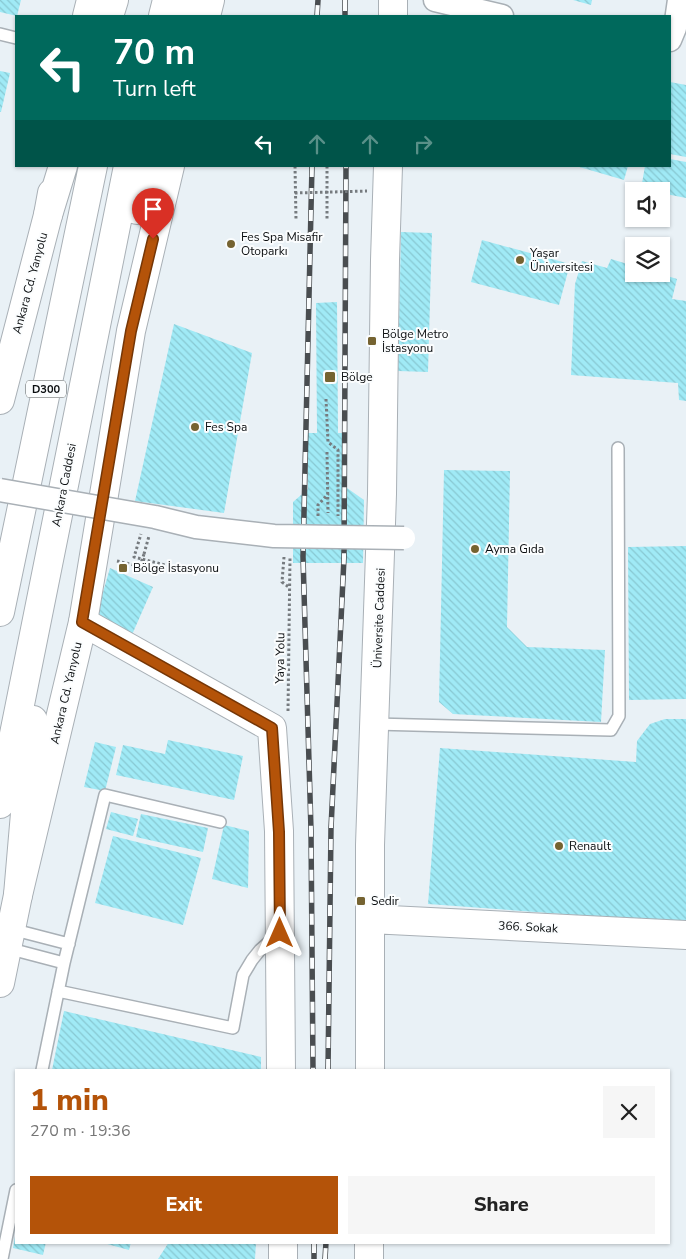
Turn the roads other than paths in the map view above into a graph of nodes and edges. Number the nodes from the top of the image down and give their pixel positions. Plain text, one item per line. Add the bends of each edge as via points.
1 (91, 0) edge
2 (114, 0) edge
3 (127, 0) edge
4 (167, 0) edge
5 (193, 0) edge
6 (210, 0) edge
7 (393, 0) edge
8 (435, 0) edge
9 (680, 0) edge
10 (87, 15) edge
11 (109, 15) edge
12 (124, 15) edge
13 (163, 15) edge
14 (189, 15) edge
15 (206, 15) edge
16 (393, 15) edge
17 (498, 15) edge
18 (0, 34) edge
19 (15, 38) edge
20 (671, 38) edge
21 (57, 167) edge
22 (63, 167) edge
23 (93, 167) edge
24 (128, 167) edge
25 (148, 167) edge
26 (170, 167) edge
27 (388, 167) edge
28 (48, 215) junction
29 (81, 395) junction
30 (0, 400) edge
31 (618, 448) dead end
32 (0, 490) edge
33 (57, 519) junction
34 (404, 538) dead end
35 (0, 612) edge
36 (82, 622) junction
37 (375, 724) junction
38 (0, 804) edge
39 (220, 822) dead end
40 (18, 895) junction
41 (370, 919) junction
42 (280, 933) junction
43 (686, 935) edge
44 (9, 939) junction
45 (69, 944) junction
46 (64, 963) junction
47 (0, 982) edge
48 (58, 990) junction
49 (42, 1069) edge
50 (281, 1069) edge
51 (370, 1069) edge
52 (15, 1195) edge
53 (282, 1244) edge
54 (369, 1244) edge
55 (2, 1259) edge
56 (283, 1259) edge
57 (369, 1259) edge

1 - 10 main road
2 - 11 main road
3 - 12 main road
4 - 13 main road
5 - 14 main road
6 - 15 main road
7 - 16 main road
8 - 17 street
9 - 20 street
18 - 19 lane
21 - 28 main road, Ankara Cd. Yanyolu
22 - 28 main road
23 - 35 main road, D300
24 - 29 main road, Ankara Caddesi / D300
25 - 29 main road via 113,302
26 - 36 main road, Ankara Cd. Yanyolu via 131,331
27 - 37 main road, Üniversite Caddesi
28 - 30 main road, Ankara Cd. Yanyolu
29 - 33 main road, Ankara Caddesi / D300
31 - 37 lane via 619,716 611,730
32 - 34 street, bridge via 196,527 274,536
33 - 38 main road, Ankara Caddesi / D300
33 - 40 main road via 30,744
36 - 40 main road, Ankara Cd. Yanyolu
36 - 42 main road via 272,728 279,832
37 - 41 main road, Üniversite Caddesi
39 - 45 lane via 105,795
40 - 44 main road, Ankara Cd. Yanyolu
41 - 43 main road, 366. Sokak
41 - 51 main road, Üniversite Caddesi
42 - 48 lane via 260,950 243,975 233,1028
42 - 50 main road
44 - 45 lane
44 - 46 lane
44 - 47 main road, Ankara Cd. Yanyolu
45 - 46 lane
46 - 48 lane
48 - 49 lane
52 - 55 lane
53 - 56 main road
54 - 57 main road

